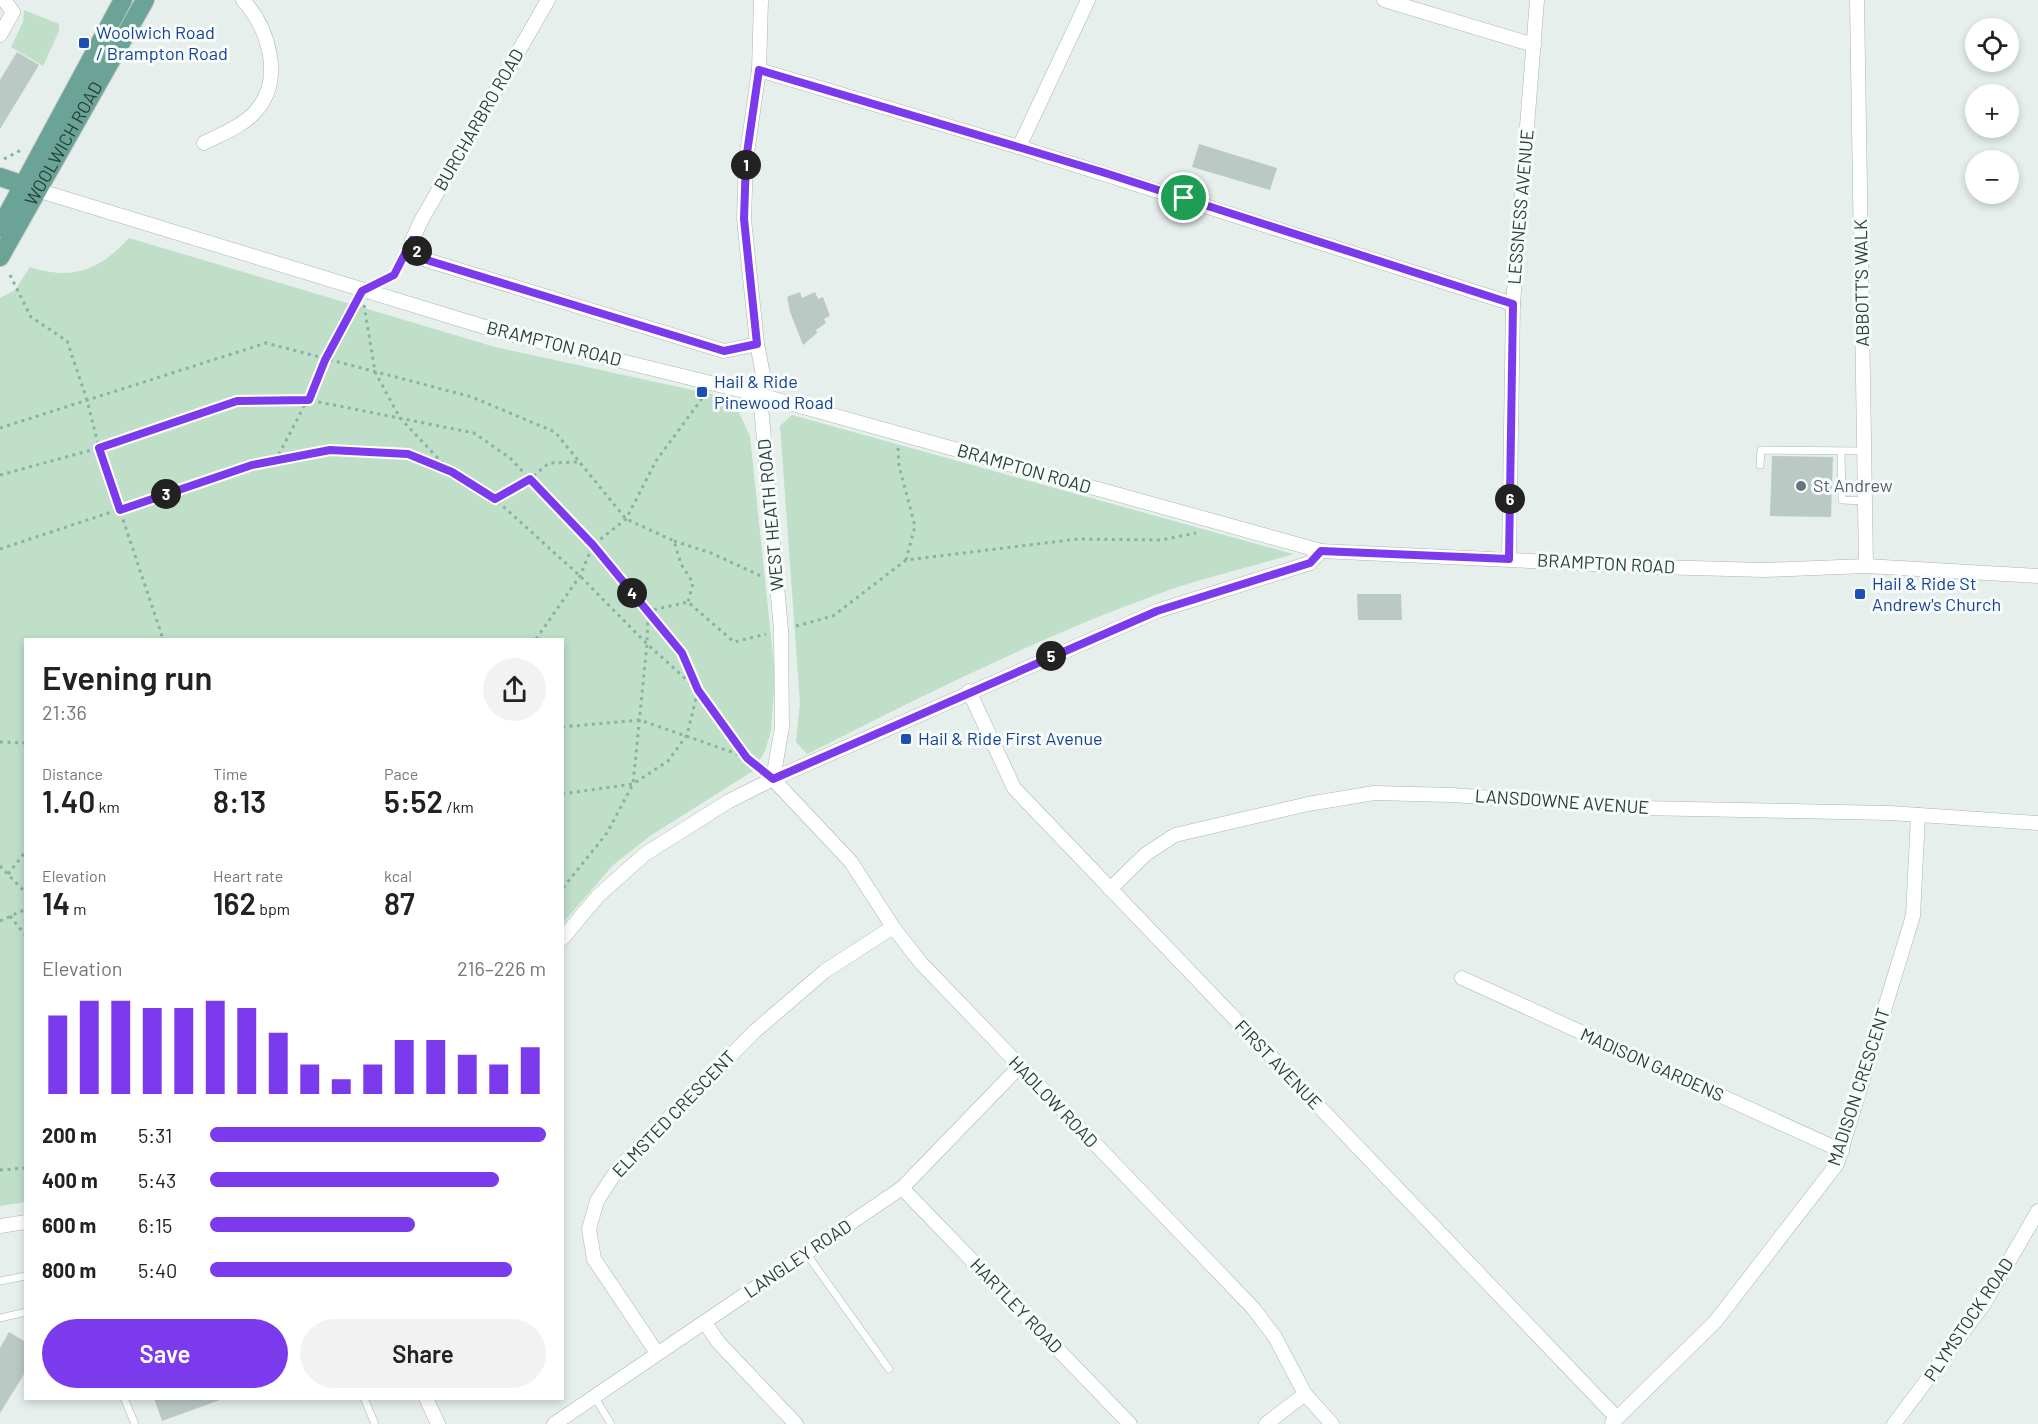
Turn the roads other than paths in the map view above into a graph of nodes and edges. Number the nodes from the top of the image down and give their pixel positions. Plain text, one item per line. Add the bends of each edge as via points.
1 (4, 0) edge
2 (123, 0) edge
3 (145, 0) edge
4 (243, 0) edge
5 (548, 0) edge
6 (761, 0) edge
7 (1088, 0) edge
8 (1383, 0) edge
9 (1537, 0) edge
10 (1857, 0) edge
11 (0, 35) edge
12 (1534, 45) junction
13 (759, 70) junction
14 (204, 143) dead end
15 (1019, 147) junction
16 (0, 177) edge
17 (30, 187) junction
18 (0, 228) edge
19 (0, 257) edge
20 (1513, 304) junction
21 (757, 344) junction
22 (760, 395) junction
23 (1865, 451) junction
24 (1841, 452) junction
25 (1760, 465) dead end
26 (1865, 501) junction
27 (1321, 551) junction
28 (1509, 559) junction
29 (1866, 566) junction
30 (2038, 576) edge
31 (969, 691) junction
32 (773, 779) junction
33 (1918, 814) junction
34 (2038, 823) edge
35 (1110, 889) junction
36 (893, 927) junction
37 (564, 937) edge
38 (1462, 978) dead end
39 (1018, 1066) junction
40 (1842, 1151) junction
41 (902, 1188) junction
42 (2038, 1211) edge
43 (24, 1222) edge
44 (0, 1226) edge
45 (806, 1253) junction
46 (24, 1276) edge
47 (0, 1281) edge
48 (24, 1312) edge
49 (0, 1318) edge
50 (705, 1323) junction
51 (657, 1353) junction
52 (889, 1369) dead end
53 (1305, 1394) junction
54 (594, 1396) junction
55 (125, 1400) edge
56 (365, 1400) edge
57 (427, 1400) edge
58 (1614, 1421) edge
59 (135, 1424) edge
60 (375, 1424) edge
61 (438, 1424) edge
62 (554, 1424) edge
63 (611, 1424) edge
64 (796, 1424) edge
65 (1130, 1424) edge
66 (1266, 1424) edge
67 (1332, 1424) edge
68 (1894, 1424) edge

1 - 11 street via 13,12
2 - 17 main road, WOOLWICH ROAD
3 - 17 main road, WOOLWICH ROAD
4 - 14 street via 259,23 269,49 270,85 255,112
5 - 21 street, BURCHARBRO ROAD via 422,219 412,240 420,258 724,351
6 - 13 street, WEST HEATH ROAD
7 - 15 street
8 - 12 street
9 - 12 street, LESSNESS AVENUE
10 - 23 street, ABBOTT'S WALK
12 - 20 street, LESSNESS AVENUE
13 - 15 street
13 - 21 street, WEST HEATH ROAD via 746,160 744,219
15 - 20 street
16 - 17 main road
17 - 18 main road, WOOLWICH ROAD
17 - 19 main road, WOOLWICH ROAD
17 - 22 street, BRAMPTON ROAD via 498,331
20 - 28 street, LESSNESS AVENUE
21 - 22 street, WEST HEATH ROAD via 763,375
22 - 27 street, BRAMPTON ROAD
22 - 32 street, WEST HEATH ROAD via 781,630 782,727
23 - 24 lane
23 - 26 street, ABBOTT'S WALK
24 - 25 lane via 1761,450
24 - 26 lane via 1842,500
26 - 29 street, ABBOTT'S WALK
27 - 28 street, BRAMPTON ROAD
27 - 31 street via 1310,563 1157,611
28 - 29 street, BRAMPTON ROAD via 1764,570
29 - 30 street, BRAMPTON ROAD
31 - 32 street
31 - 35 street, FIRST AVENUE via 1014,788
32 - 36 street, HADLOW ROAD via 851,862
32 - 37 street via 729,801 645,854 597,896
33 - 34 street, LANSDOWNE AVENUE
33 - 35 street, LANSDOWNE AVENUE via 1639,808 1374,793 1175,835 1146,854
33 - 40 street, MADISON CRESCENT via 1913,916
35 - 58 street, FIRST AVENUE
36 - 39 street, HADLOW ROAD via 921,963
36 - 51 street, ELMSTED CRESCENT via 825,971 754,1031 617,1170 597,1201 589,1229 594,1259
38 - 40 street, MADISON GARDENS
39 - 41 street, LANGLEY ROAD
39 - 53 street, HADLOW ROAD via 1253,1308 1275,1336
40 - 58 street, MADISON CRESCENT via 1837,1164 1715,1322
41 - 45 street, LANGLEY ROAD
41 - 65 street, HARTLEY ROAD
42 - 68 street, PLYMSTOCK ROAD via 1984,1304
43 - 44 street
45 - 50 street, LANGLEY ROAD
45 - 52 lane
46 - 47 lane
48 - 49 lane
50 - 51 street, LANGLEY ROAD
50 - 64 street
51 - 54 street, LANGLEY ROAD
53 - 66 street
53 - 67 street, HADLOW ROAD
54 - 62 street, LANGLEY ROAD
54 - 63 lane
55 - 59 lane
56 - 60 lane
57 - 61 street

